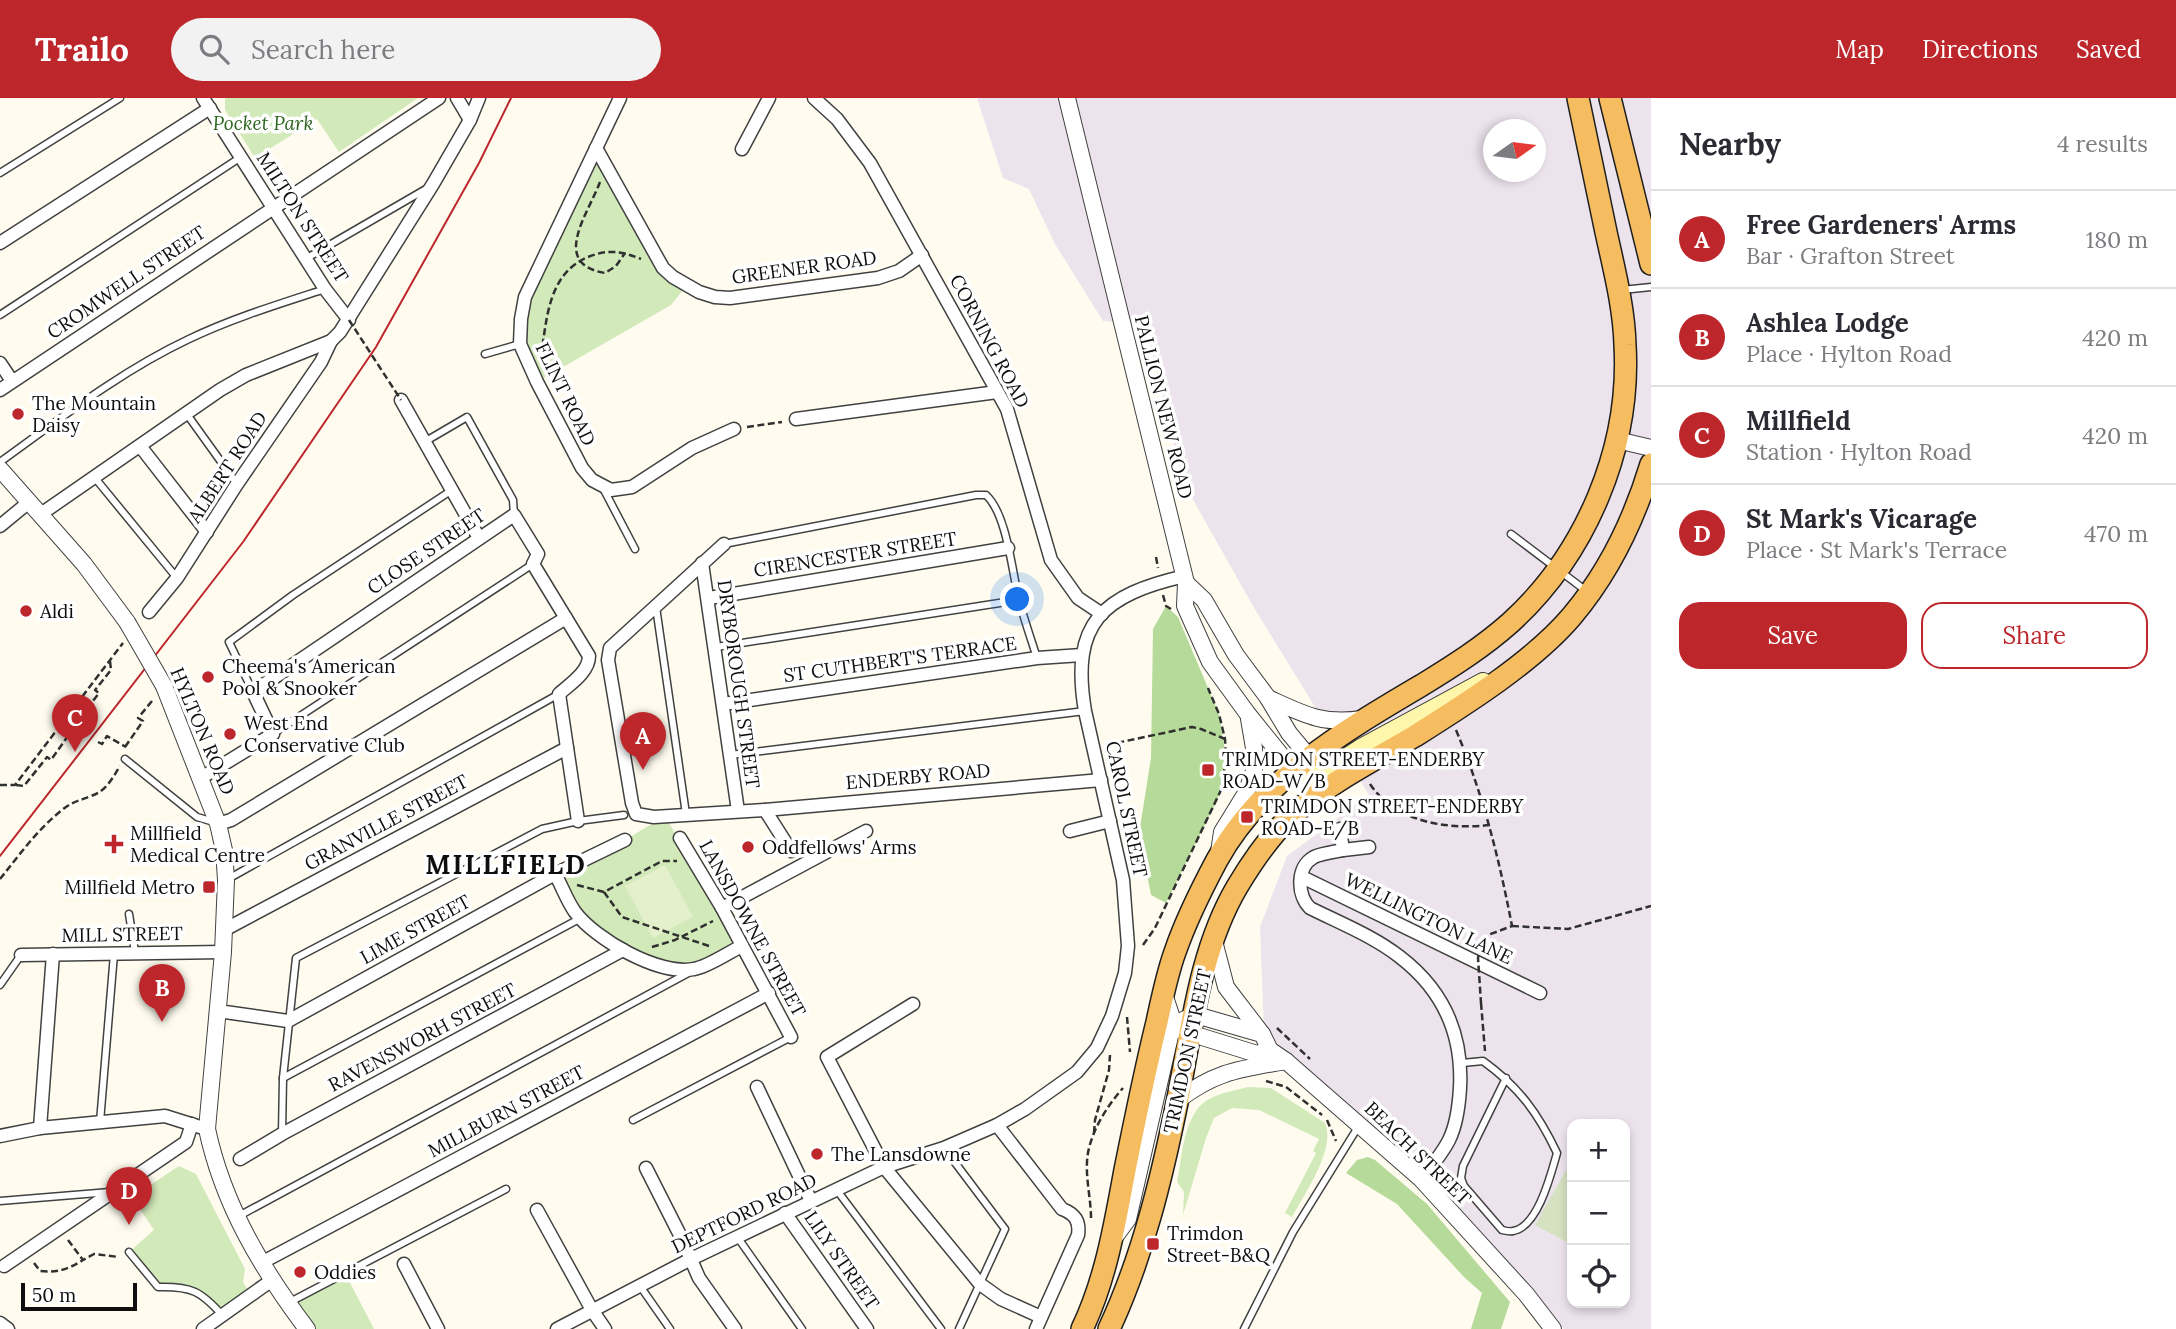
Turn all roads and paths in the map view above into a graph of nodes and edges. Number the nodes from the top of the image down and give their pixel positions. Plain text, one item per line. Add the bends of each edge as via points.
1 (120, 98) edge
2 (439, 98) edge
3 (457, 98) edge
4 (480, 98) edge
5 (620, 98) edge
6 (769, 98) edge
7 (814, 98) edge
8 (1067, 98) edge
9 (1578, 98) edge
10 (1610, 98) edge
11 (206, 103) edge
12 (470, 120) junction
13 (596, 148) junction
14 (742, 149) dead end
15 (242, 157) junction
16 (606, 166) junction
17 (0, 173) edge
18 (433, 184) junction
19 (273, 207) junction
20 (0, 243) edge
21 (625, 253) junction
22 (922, 255) junction
23 (307, 258) junction
24 (579, 261) junction
25 (1651, 264) edge
26 (663, 268) junction
27 (1651, 287) edge
28 (325, 289) junction
29 (1619, 291) junction
30 (0, 315) edge
31 (349, 320) junction
32 (331, 341) junction
33 (520, 344) junction
34 (485, 354) dead end
35 (0, 363) edge
36 (12, 381) junction
37 (537, 382) junction
38 (0, 390) edge
39 (997, 392) junction
40 (401, 400) joint
41 (186, 413) junction
42 (796, 419) joint
43 (734, 429) joint
44 (1617, 440) junction
45 (426, 441) junction
46 (140, 446) junction
47 (1651, 448) edge
48 (0, 462) edge
49 (1651, 464) edge
50 (0, 469) edge
51 (95, 478) junction
52 (237, 484) junction
53 (602, 486) junction
54 (452, 490) junction
55 (1651, 503) edge
56 (35, 508) junction
57 (514, 515) junction
58 (1628, 524) junction
59 (0, 526) edge
60 (207, 532) junction
61 (1511, 534) dead end
62 (479, 538) junction
63 (724, 544) joint
64 (1008, 548) junction
65 (635, 549) dead end
66 (702, 563) junction
67 (533, 564) junction
68 (1558, 568) junction
69 (177, 578) junction
70 (1185, 579) junction
71 (1589, 593) junction
72 (709, 598) junction
73 (1019, 600) junction
74 (1166, 606) dead end
75 (656, 607) junction
76 (149, 612) dead end
77 (1175, 612) dead end
78 (1102, 614) junction
79 (566, 618) junction
80 (125, 641) dead end
81 (716, 647) junction
82 (1082, 655) junction
83 (1037, 658) junction
84 (110, 661) junction
85 (1518, 665) junction
86 (1204, 678) dead end
87 (160, 691) junction
88 (253, 692) junction
89 (559, 694) junction
90 (1268, 698) junction
91 (723, 704) junction
92 (88, 709) junction
93 (1085, 711) junction
94 (93, 712) dead end
95 (1247, 713) junction
96 (1366, 718) junction
97 (1454, 725) dead end
98 (273, 734) junction
99 (1225, 739) junction
100 (125, 746) dead end
101 (567, 748) junction
102 (1094, 748) junction
103 (730, 755) junction
104 (125, 759) joint
105 (1307, 768) junction
106 (201, 778) junction
107 (1366, 779) dead end
108 (1101, 780) junction
109 (0, 785) edge
110 (15, 785) junction
111 (1314, 798) junction
112 (765, 810) junction
113 (738, 811) junction
114 (686, 814) junction
115 (624, 815) dead end
116 (578, 821) junction
117 (1110, 821) junction
118 (218, 824) junction
119 (1490, 825) junction
120 (1340, 829) dead end
121 (866, 831) dead end
122 (1070, 831) dead end
123 (680, 838) dead end
124 (625, 840) dead end
125 (1369, 847) dead end
126 (1343, 850) junction
127 (791, 851) dead end
128 (689, 854) junction
129 (1219, 857) junction
130 (556, 877) junction
131 (1302, 877) junction
132 (0, 879) edge
133 (226, 880) junction
134 (604, 892) junction
135 (1651, 906) edge
136 (724, 911) junction
137 (129, 914) dead end
138 (581, 918) junction
139 (1511, 926) junction
140 (223, 930) junction
141 (681, 937) junction
142 (1214, 939) junction
143 (742, 946) junction
144 (135, 952) junction
145 (223, 952) junction
146 (627, 952) junction
147 (729, 952) junction
148 (114, 953) junction
149 (53, 954) junction
150 (21, 955) joint
151 (1141, 955) dead end
152 (694, 970) junction
153 (0, 985) edge
154 (769, 993) junction
155 (1164, 993) junction
156 (1540, 993) dead end
157 (913, 1004) dead end
158 (218, 1011) junction
159 (1118, 1020) junction
160 (288, 1021) junction
161 (1187, 1025) junction
162 (1265, 1027) junction
163 (791, 1037) joint
164 (1112, 1049) dead end
165 (1270, 1050) junction
166 (1130, 1053) dead end
167 (1286, 1061) junction
168 (1483, 1061) junction
169 (1314, 1063) dead end
170 (1462, 1063) junction
171 (283, 1078) junction
172 (1506, 1078) junction
173 (1129, 1080) dead end
174 (1264, 1081) dead end
175 (757, 1087) dead end
176 (1177, 1101) junction
177 (633, 1120) dead end
178 (100, 1122) junction
179 (997, 1125) junction
180 (1359, 1125) junction
181 (200, 1126) junction
182 (40, 1128) junction
183 (282, 1134) junction
184 (0, 1136) edge
185 (1094, 1136) junction
186 (1334, 1140) dead end
187 (944, 1149) junction
188 (240, 1159) dead end
189 (884, 1167) junction
190 (646, 1168) dead end
191 (1421, 1179) junction
192 (506, 1189) dead end
193 (836, 1189) junction
194 (115, 1191) junction
195 (811, 1200) junction
196 (0, 1201) edge
197 (537, 1210) dead end
198 (785, 1213) junction
199 (236, 1218) junction
200 (1085, 1227) junction
201 (60, 1228) junction
202 (738, 1238) junction
203 (1111, 1242) junction
204 (26, 1252) junction
205 (130, 1252) joint
206 (691, 1259) junction
207 (83, 1260) junction
208 (2, 1263) edge
209 (261, 1263) junction
210 (404, 1264) dead end
211 (272, 1280) junction
212 (979, 1284) junction
213 (640, 1286) junction
214 (288, 1303) junction
215 (592, 1310) junction
216 (1039, 1323) edge
217 (214, 1324) edge
218 (301, 1327) edge
219 (438, 1329) edge
220 (557, 1329) edge
221 (605, 1329) edge
222 (670, 1329) edge
223 (735, 1329) edge
224 (802, 1329) edge
225 (867, 1329) edge
226 (942, 1329) edge
227 (959, 1329) edge
228 (1082, 1329) edge
229 (1109, 1329) edge
230 (1244, 1329) edge
231 (1553, 1329) edge

1 - 17 lane
2 - 19 street, CROMWELL STREET
3 - 12 street
4 - 12 street, ALBERT ROAD
5 - 13 street, FLINT ROAD
6 - 14 street
7 - 22 street, CORNING ROAD via 854,138
8 - 70 street, PALLION NEW ROAD
9 - 29 highway, TRIMDON STREET
10 - 25 highway
11 - 15 street, MILTON STREET
11 - 20 street
12 - 18 street, ALBERT ROAD
13 - 16 street, GREENER ROAD
13 - 33 street, FLINT ROAD via 525,297
15 - 19 street, MILTON STREET
15 - 30 lane
16 - 24 path via 577,237
16 - 26 street, GREENER ROAD
18 - 23 lane
18 - 31 street, ALBERT ROAD
19 - 23 street, MILTON STREET
19 - 36 street, CROMWELL STREET
21 - 24 path via 598,253
21 - 24 path via 605,273 590,271
21 - 26 path
22 - 26 street, GREENER ROAD via 899,271 878,278 730,298 699,292
22 - 39 street, CORNING ROAD
23 - 28 street, MILTON STREET
24 - 37 path via 560,278 551,296
27 - 29 lane
28 - 31 street, MILTON STREET
28 - 48 lane via 245,315 178,344 96,393
29 - 44 highway, TRIMDON STREET via 1626,349
31 - 32 street, ALBERT ROAD
31 - 40 path, bridge
32 - 41 street via 246,375
32 - 52 street, ALBERT ROAD
33 - 34 lane
33 - 37 street, FLINT ROAD
35 - 36 street
36 - 38 street, CROMWELL STREET
37 - 53 street, FLINT ROAD via 582,468
39 - 42 street
39 - 78 street, CORNING ROAD via 1007,409 1051,560 1078,598
40 - 45 street
41 - 46 street
41 - 52 lane
42 - 43 path
43 - 53 street via 692,448 632,487 611,490
44 - 47 street
44 - 68 highway, TRIMDON STREET via 1595,504
45 - 54 street
45 - 57 lane via 467,417 513,500
46 - 51 street
46 - 60 street
49 - 58 highway, TRIMDON STREET
50 - 56 street, HYLTON ROAD
51 - 56 street
51 - 69 lane
52 - 60 street, ALBERT ROAD
53 - 65 lane
54 - 62 street
54 - 88 lane via 229,642
55 - 58 street
56 - 59 street
56 - 87 street, HYLTON ROAD, bridge via 127,622
57 - 62 street, CLOSE STREET
57 - 67 street, CLOSE STREET via 538,554
58 - 71 highway, TRIMDON STREET
60 - 69 street, ALBERT ROAD
61 - 68 lane
62 - 88 street, CLOSE STREET
63 - 64 lane via 986,495 995,503
63 - 66 street
64 - 72 street, CIRENCESTER STREET
64 - 73 lane
66 - 72 street, DRYBOROUGH STREET
66 - 75 street
67 - 79 street, CLOSE STREET
67 - 98 lane
68 - 71 lane
68 - 96 highway, TRIMDON STREET via 1531,602 1488,641
69 - 76 street, ALBERT ROAD
70 - 78 street via 1136,589 1116,599
70 - 90 street via 1204,600
70 - 95 street, PALLION NEW ROAD via 1185,606 1197,635 1210,662
71 - 85 highway, TRIMDON STREET via 1572,616
72 - 81 street, DRYBOROUGH STREET
73 - 81 lane
73 - 83 lane
74 - 77 path
75 - 114 lane
75 - 114 street, ENDERBY ROAD via 610,648 608,660 636,814
78 - 82 street, CAROL STREET
79 - 89 street, CLOSE STREET via 587,649 589,663
79 - 118 street
80 - 84 path
81 - 91 street, DRYBOROUGH STREET
82 - 83 street, ST CUTHBERT'S TERRACE
82 - 93 street, CAROL STREET
83 - 91 street, ST CUTHBERT'S TERRACE
84 - 92 path via 111,670 95,690 99,693
84 - 110 path
85 - 105 main road via 1361,748
85 - 111 highway, TRIMDON STREET via 1442,719
86 - 99 path
87 - 100 path via 138,718 143,721
87 - 106 street, HYLTON ROAD
88 - 98 street
89 - 101 street
89 - 133 lane
90 - 96 street via 1315,719
90 - 105 street
91 - 103 street, DRYBOROUGH STREET
92 - 94 path
92 - 110 path via 51,760 47,757 24,786
93 - 102 street, CAROL STREET
93 - 103 lane
95 - 105 street, PALLION NEW ROAD
95 - 129 street, PALLION NEW ROAD via 1254,771 1222,832
96 - 105 highway, TRIMDON STREET
97 - 119 path
98 - 106 street
99 - 102 path via 1192,727
99 - 151 path via 1222,788
101 - 116 street
101 - 140 street, GRANVILLE STREET
102 - 108 street, CAROL STREET
103 - 113 street, DRYBOROUGH STREET
104 - 118 lane via 197,817
104 - 132 path via 108,786 68,805
105 - 111 street via 1318,787
105 - 129 highway, TRIMDON STREET via 1252,810
106 - 118 street, HYLTON ROAD
107 - 119 path via 1382,799 1411,817
108 - 112 street, ENDERBY ROAD
108 - 117 street, CAROL STREET
109 - 110 path
111 - 142 highway, TRIMDON STREET via 1291,816 1245,876
112 - 113 street, ENDERBY ROAD
112 - 127 street
113 - 114 street, ENDERBY ROAD
115 - 116 lane
116 - 160 lane via 542,829 296,958
117 - 122 street
117 - 159 street, CAROL STREET via 1123,880 1128,946
118 - 133 street, HYLTON ROAD
119 - 139 path
120 - 126 street
121 - 136 street
123 - 128 street, LANSDOWNE STREET
124 - 130 street, LIME STREET
125 - 126 street
126 - 131 street via 1312,858
128 - 134 path via 674,862 662,861
128 - 136 street, LANSDOWNE STREET
129 - 155 highway, TRIMDON STREET via 1192,909
130 - 134 path
130 - 138 street
130 - 160 street, LIME STREET
131 - 156 street, WELLINGTON LANE
131 - 170 street via 1301,896 1310,908 1382,944 1426,983 1446,1010
133 - 140 street, HYLTON ROAD
134 - 141 path via 622,917
135 - 139 path via 1568,929
136 - 141 path
136 - 143 street, LANSDOWNE STREET
137 - 144 lane
138 - 146 street
138 - 171 lane
139 - 168 path, bridge via 1488,935 1480,945
140 - 145 street, HYLTON ROAD
141 - 146 path
141 - 147 path
142 - 161 highway, TRIMDON STREET
142 - 162 street, BEACH STREET via 1226,987
143 - 147 street
143 - 154 street, LANSDOWNE STREET
144 - 145 street, MILL STREET
144 - 148 street, MILL STREET
145 - 158 street, HYLTON ROAD
146 - 152 street via 654,965
146 - 183 street, RAVENSWORH STREET
147 - 152 street
148 - 149 street, MILL STREET
148 - 178 lane
149 - 150 street, MILL STREET
149 - 182 street
150 - 153 lane
152 - 199 lane
154 - 163 street, LANSDOWNE STREET
154 - 209 street, MILLBURN STREET
155 - 161 street via 1168,1010
155 - 203 highway, TRIMDON STREET
157 - 189 street via 827,1057
158 - 160 street
158 - 181 street, HYLTON ROAD
159 - 166 path via 1127,1014
159 - 179 street, DEPTFORD ROAD via 1077,1072
160 - 171 lane
161 - 162 street
161 - 165 street via 1257,1054
161 - 176 highway, TRIMDON STREET
161 - 203 street via 1167,1042 1128,1219
162 - 165 street, BEACH STREET
162 - 169 path
163 - 177 lane
164 - 185 path
165 - 167 street, BEACH STREET
167 - 176 street via 1225,1073
167 - 180 street, BEACH STREET
168 - 170 lane
168 - 172 lane
170 - 191 street via 1456,1123
171 - 183 lane
172 - 172 lane via 1541,1119 1557,1153 1530,1221 1514,1231 1502,1230 1461,1178
173 - 185 path via 1109,1104
174 - 186 path via 1286,1087 1324,1116
175 - 195 street
176 - 229 highway, TRIMDON STREET via 1144,1239
178 - 181 street via 165,1116
178 - 182 street
179 - 187 street, DEPTFORD ROAD
179 - 200 street via 1062,1209
180 - 191 street, BEACH STREET
180 - 230 lane via 1293,1232
181 - 194 street via 186,1142
181 - 199 street, HYLTON ROAD
182 - 184 street
183 - 188 street, RAVENSWORH STREET
185 - 200 path via 1087,1159
187 - 189 street, DEPTFORD ROAD
187 - 212 lane via 1004,1229
189 - 193 street, DEPTFORD ROAD
189 - 212 street
190 - 206 street
191 - 231 street, BEACH STREET
192 - 214 lane
193 - 195 street, DEPTFORD ROAD
193 - 226 lane
194 - 196 lane
194 - 201 street
195 - 198 street, DEPTFORD ROAD
197 - 215 street
198 - 202 street, DEPTFORD ROAD
198 - 225 street, LILY STREET
199 - 209 street, HYLTON ROAD
200 - 216 street
201 - 204 street
201 - 207 path
202 - 206 street, DEPTFORD ROAD
202 - 224 lane
203 - 228 highway, TRIMDON STREET
204 - 207 path via 40,1271 54,1273
204 - 208 street
205 - 207 path via 121,1257 94,1254
205 - 217 lane via 158,1287 180,1287 206,1296
206 - 213 street, DEPTFORD ROAD
206 - 223 street
209 - 211 street, HYLTON ROAD
210 - 219 street
211 - 214 street, HYLTON ROAD
211 - 217 street
212 - 216 street
212 - 227 lane
213 - 215 street, DEPTFORD ROAD
213 - 222 lane
214 - 218 street, HYLTON ROAD
215 - 220 street, DEPTFORD ROAD
215 - 221 street

